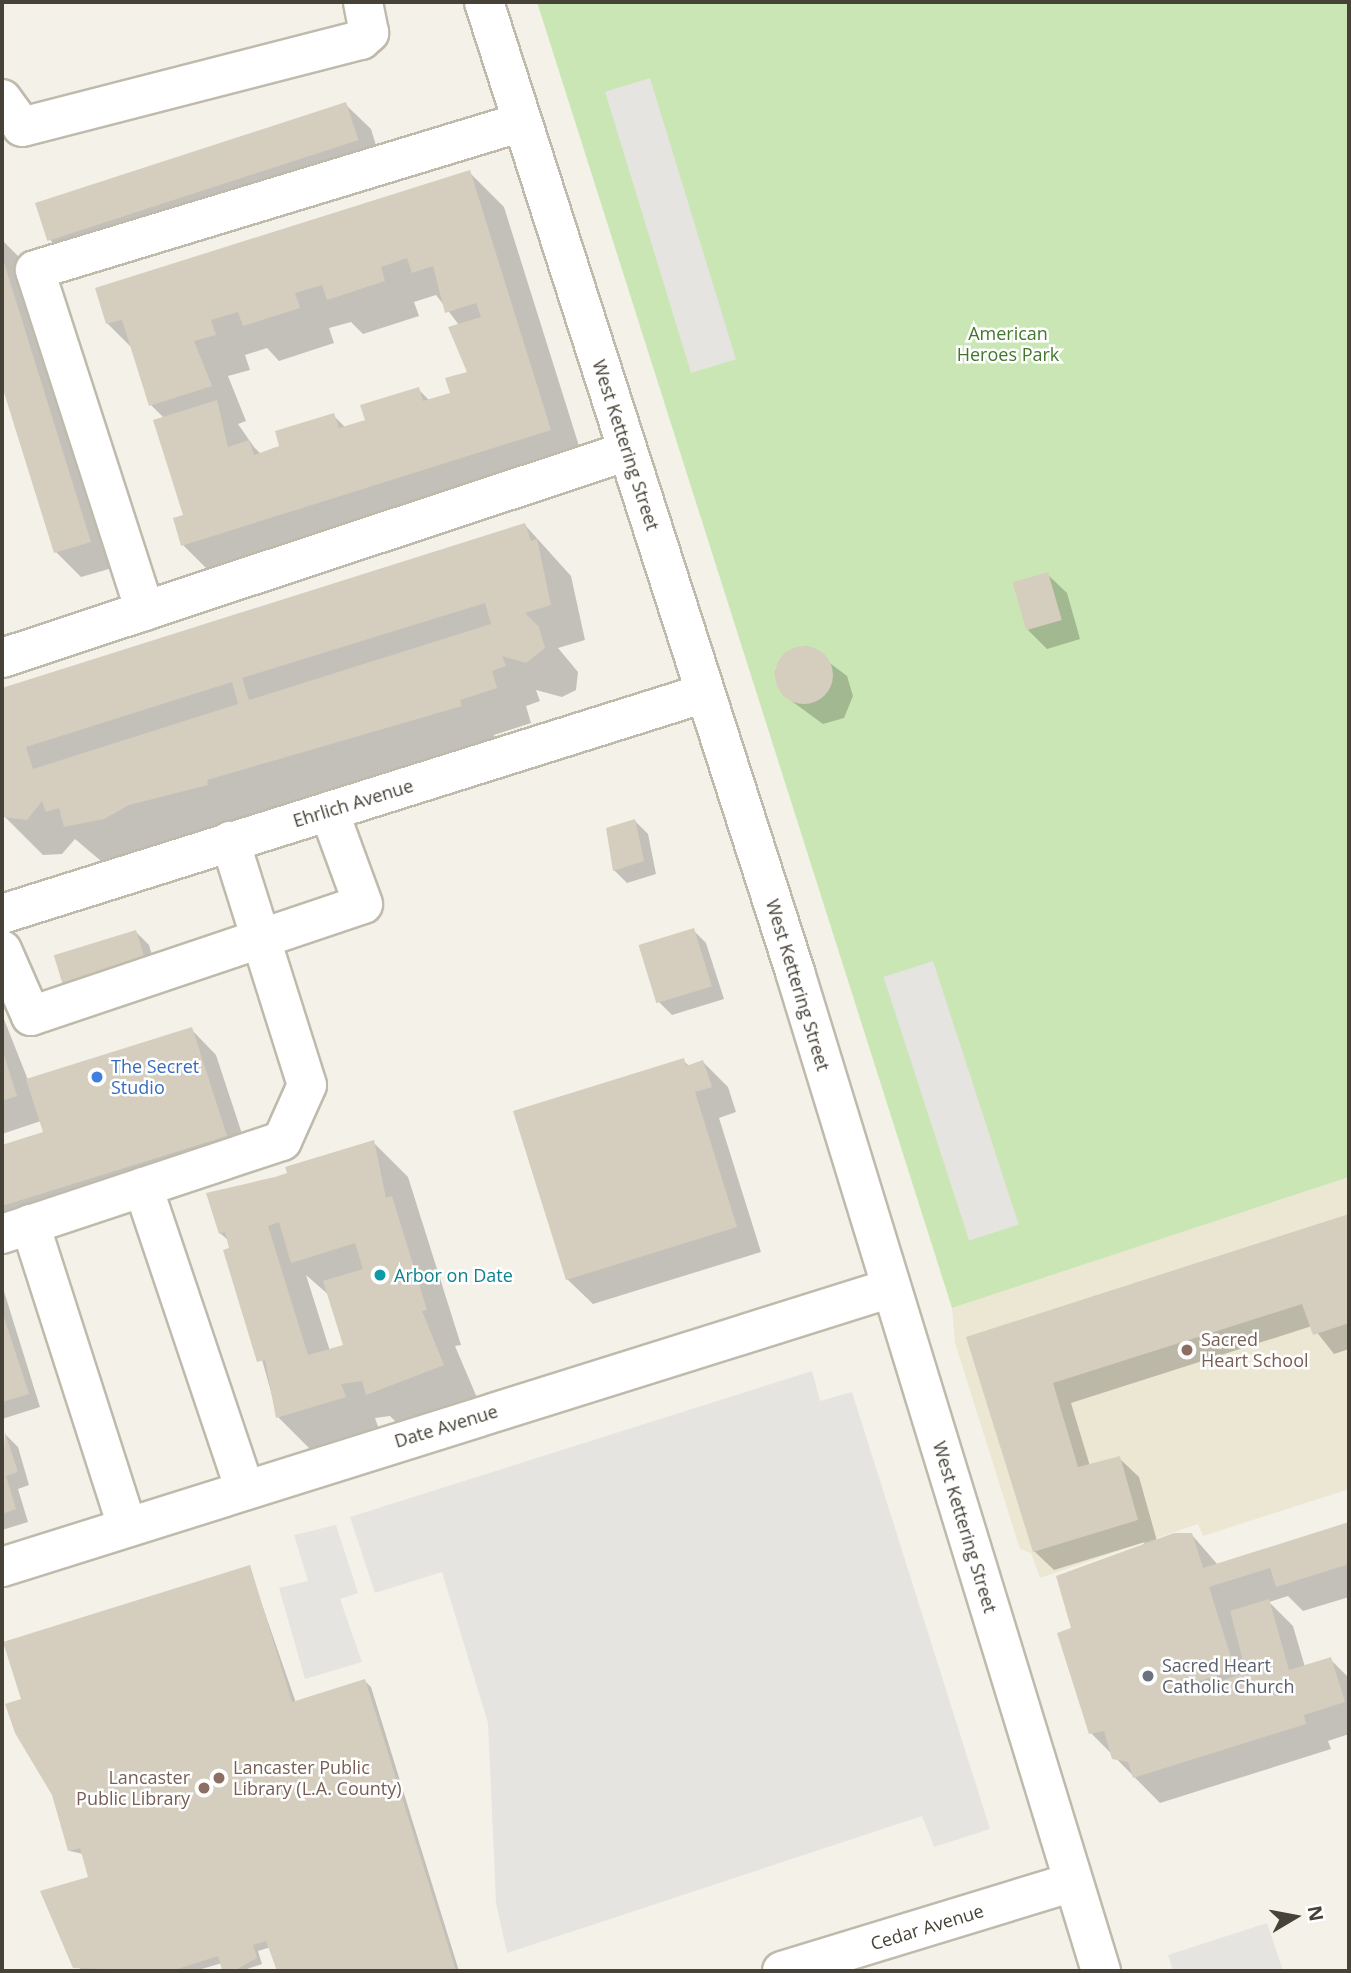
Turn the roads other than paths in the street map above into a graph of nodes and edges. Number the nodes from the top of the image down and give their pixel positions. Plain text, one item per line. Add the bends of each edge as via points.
1 (363, 2) edge
2 (484, 2) edge
3 (2, 99) edge
4 (522, 122) junction
5 (628, 451) junction
6 (145, 611) junction
7 (2, 658) edge
8 (705, 693) junction
9 (329, 811) junction
10 (230, 841) junction
11 (2, 914) edge
12 (259, 939) junction
13 (2, 950) edge
14 (143, 1187) junction
15 (16, 1229) edge
16 (891, 1288) junction
17 (245, 1490) junction
18 (127, 1527) junction
19 (2, 1567) edge
20 (1073, 1882) junction
21 (782, 1971) edge
22 (1101, 1971) edge

1 - 3 street via 369,33 361,40 22,127
2 - 4 street, West Kettering Street
4 - 5 street, West Kettering Street
4 - 6 street via 35,270
5 - 6 street
5 - 8 street, West Kettering Street
6 - 7 street
8 - 9 street, Ehrlich Avenue
8 - 16 street, West Kettering Street
9 - 10 street, Ehrlich Avenue
9 - 12 street via 363,904
10 - 11 street, Ehrlich Avenue
10 - 12 street
12 - 13 street via 31,1016
12 - 14 street via 307,1085 282,1141
14 - 15 street
14 - 17 street
15 - 18 street
16 - 17 street, Date Avenue
16 - 20 street, West Kettering Street
17 - 18 street, Date Avenue
18 - 19 street, Date Avenue
20 - 21 street, Cedar Avenue
20 - 22 street, West Kettering Street

